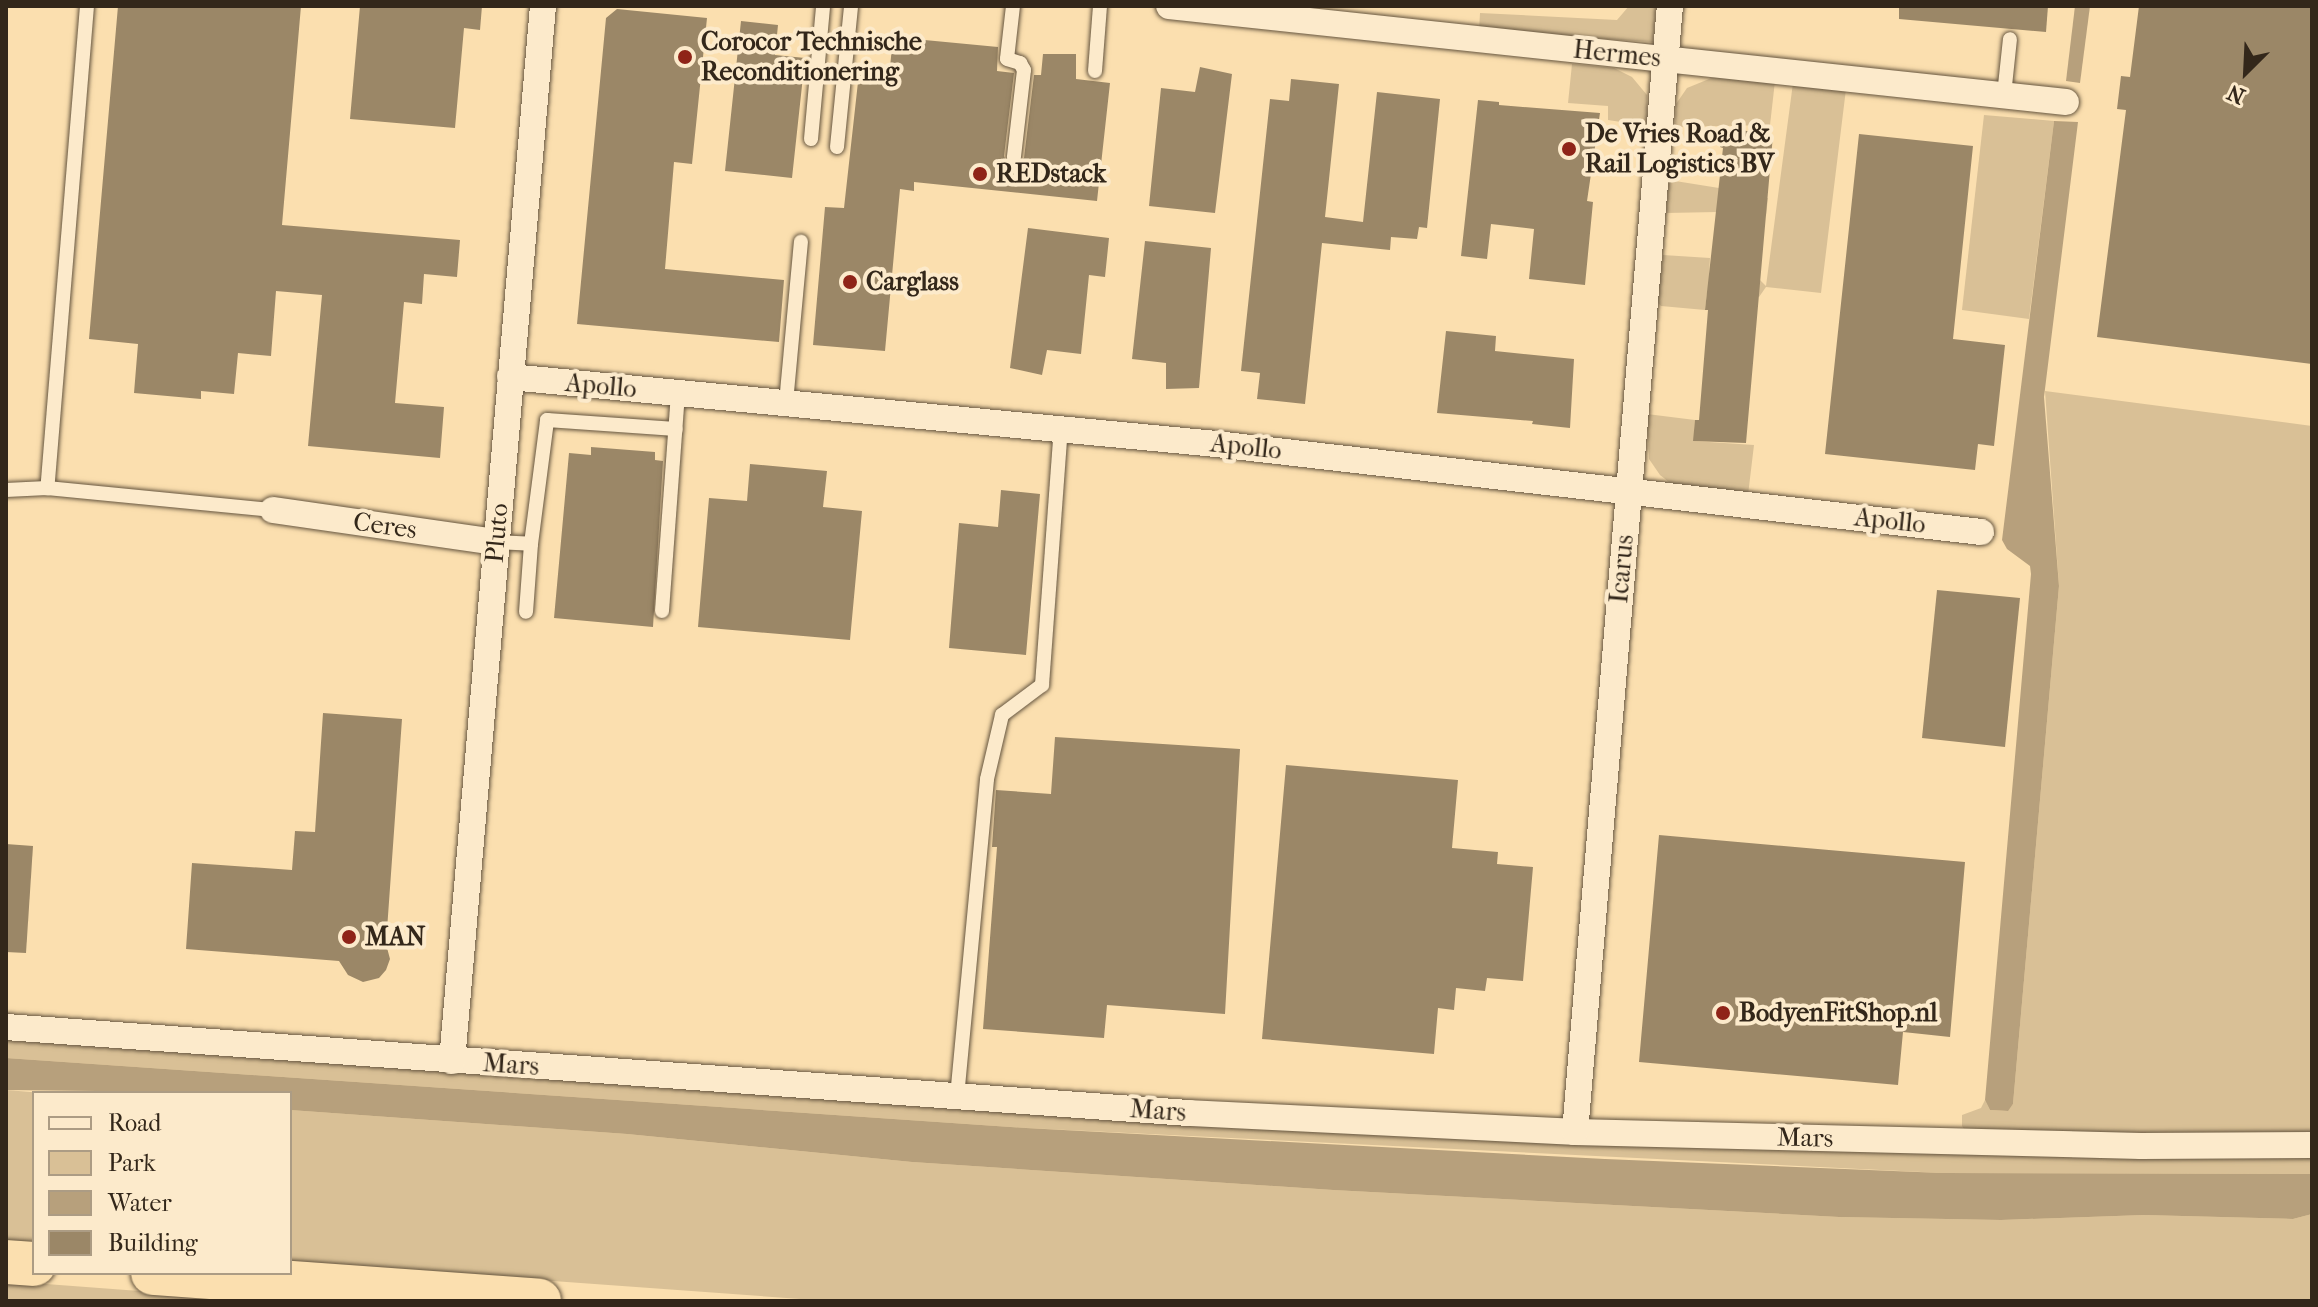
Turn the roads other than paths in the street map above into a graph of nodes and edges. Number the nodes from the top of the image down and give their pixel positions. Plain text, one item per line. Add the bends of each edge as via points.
1 (87, 6) edge
2 (543, 6) edge
3 (823, 6) edge
4 (851, 6) edge
5 (1013, 6) edge
6 (1100, 6) edge
7 (1169, 6) edge
8 (1670, 6) edge
9 (2010, 39) dead end
10 (1665, 59) junction
11 (1095, 71) dead end
12 (2004, 95) junction
13 (2066, 102) dead end
14 (811, 139) dead end
15 (837, 147) dead end
16 (1014, 157) dead end
17 (801, 242) dead end
18 (510, 377) junction
19 (678, 393) junction
20 (786, 403) junction
21 (676, 429) junction
22 (1061, 429) junction
23 (47, 488) junction
24 (6, 490) edge
25 (1629, 492) junction
26 (273, 510) joint
27 (1981, 532) dead end
28 (496, 542) junction
29 (531, 544) junction
30 (662, 611) dead end
31 (526, 612) dead end
32 (6, 1027) edge
33 (452, 1061) junction
34 (957, 1097) junction
35 (1575, 1132) junction
36 (2312, 1145) edge
37 (6, 1262) edge
38 (32, 1264) edge
39 (181, 1275) edge
40 (539, 1301) edge

1 - 23 lane
2 - 18 street, Pluto
3 - 14 lane
4 - 15 lane
5 - 16 lane via 1007,59 1024,70
6 - 11 lane
7 - 10 street, Hermes
8 - 10 street, Icarus
9 - 12 lane
10 - 12 street, Hermes
10 - 25 street, Icarus
12 - 13 street, Hermes
17 - 20 lane
18 - 19 street, Apollo
18 - 28 street, Pluto
19 - 20 street, Apollo
19 - 21 lane
20 - 22 street, Apollo
21 - 29 lane via 547,420
21 - 30 lane
22 - 25 street, Apollo
22 - 34 lane via 1042,685 1002,715 987,779
23 - 24 lane
23 - 26 lane
25 - 27 street, Apollo
25 - 35 street, Icarus
26 - 28 street, Ceres
28 - 29 lane
28 - 33 street, Pluto
29 - 31 lane
32 - 33 street, Mars
33 - 34 street, Mars
34 - 35 street, Mars
35 - 36 street, Mars via 2141,1146
37 - 38 highway
39 - 40 highway

